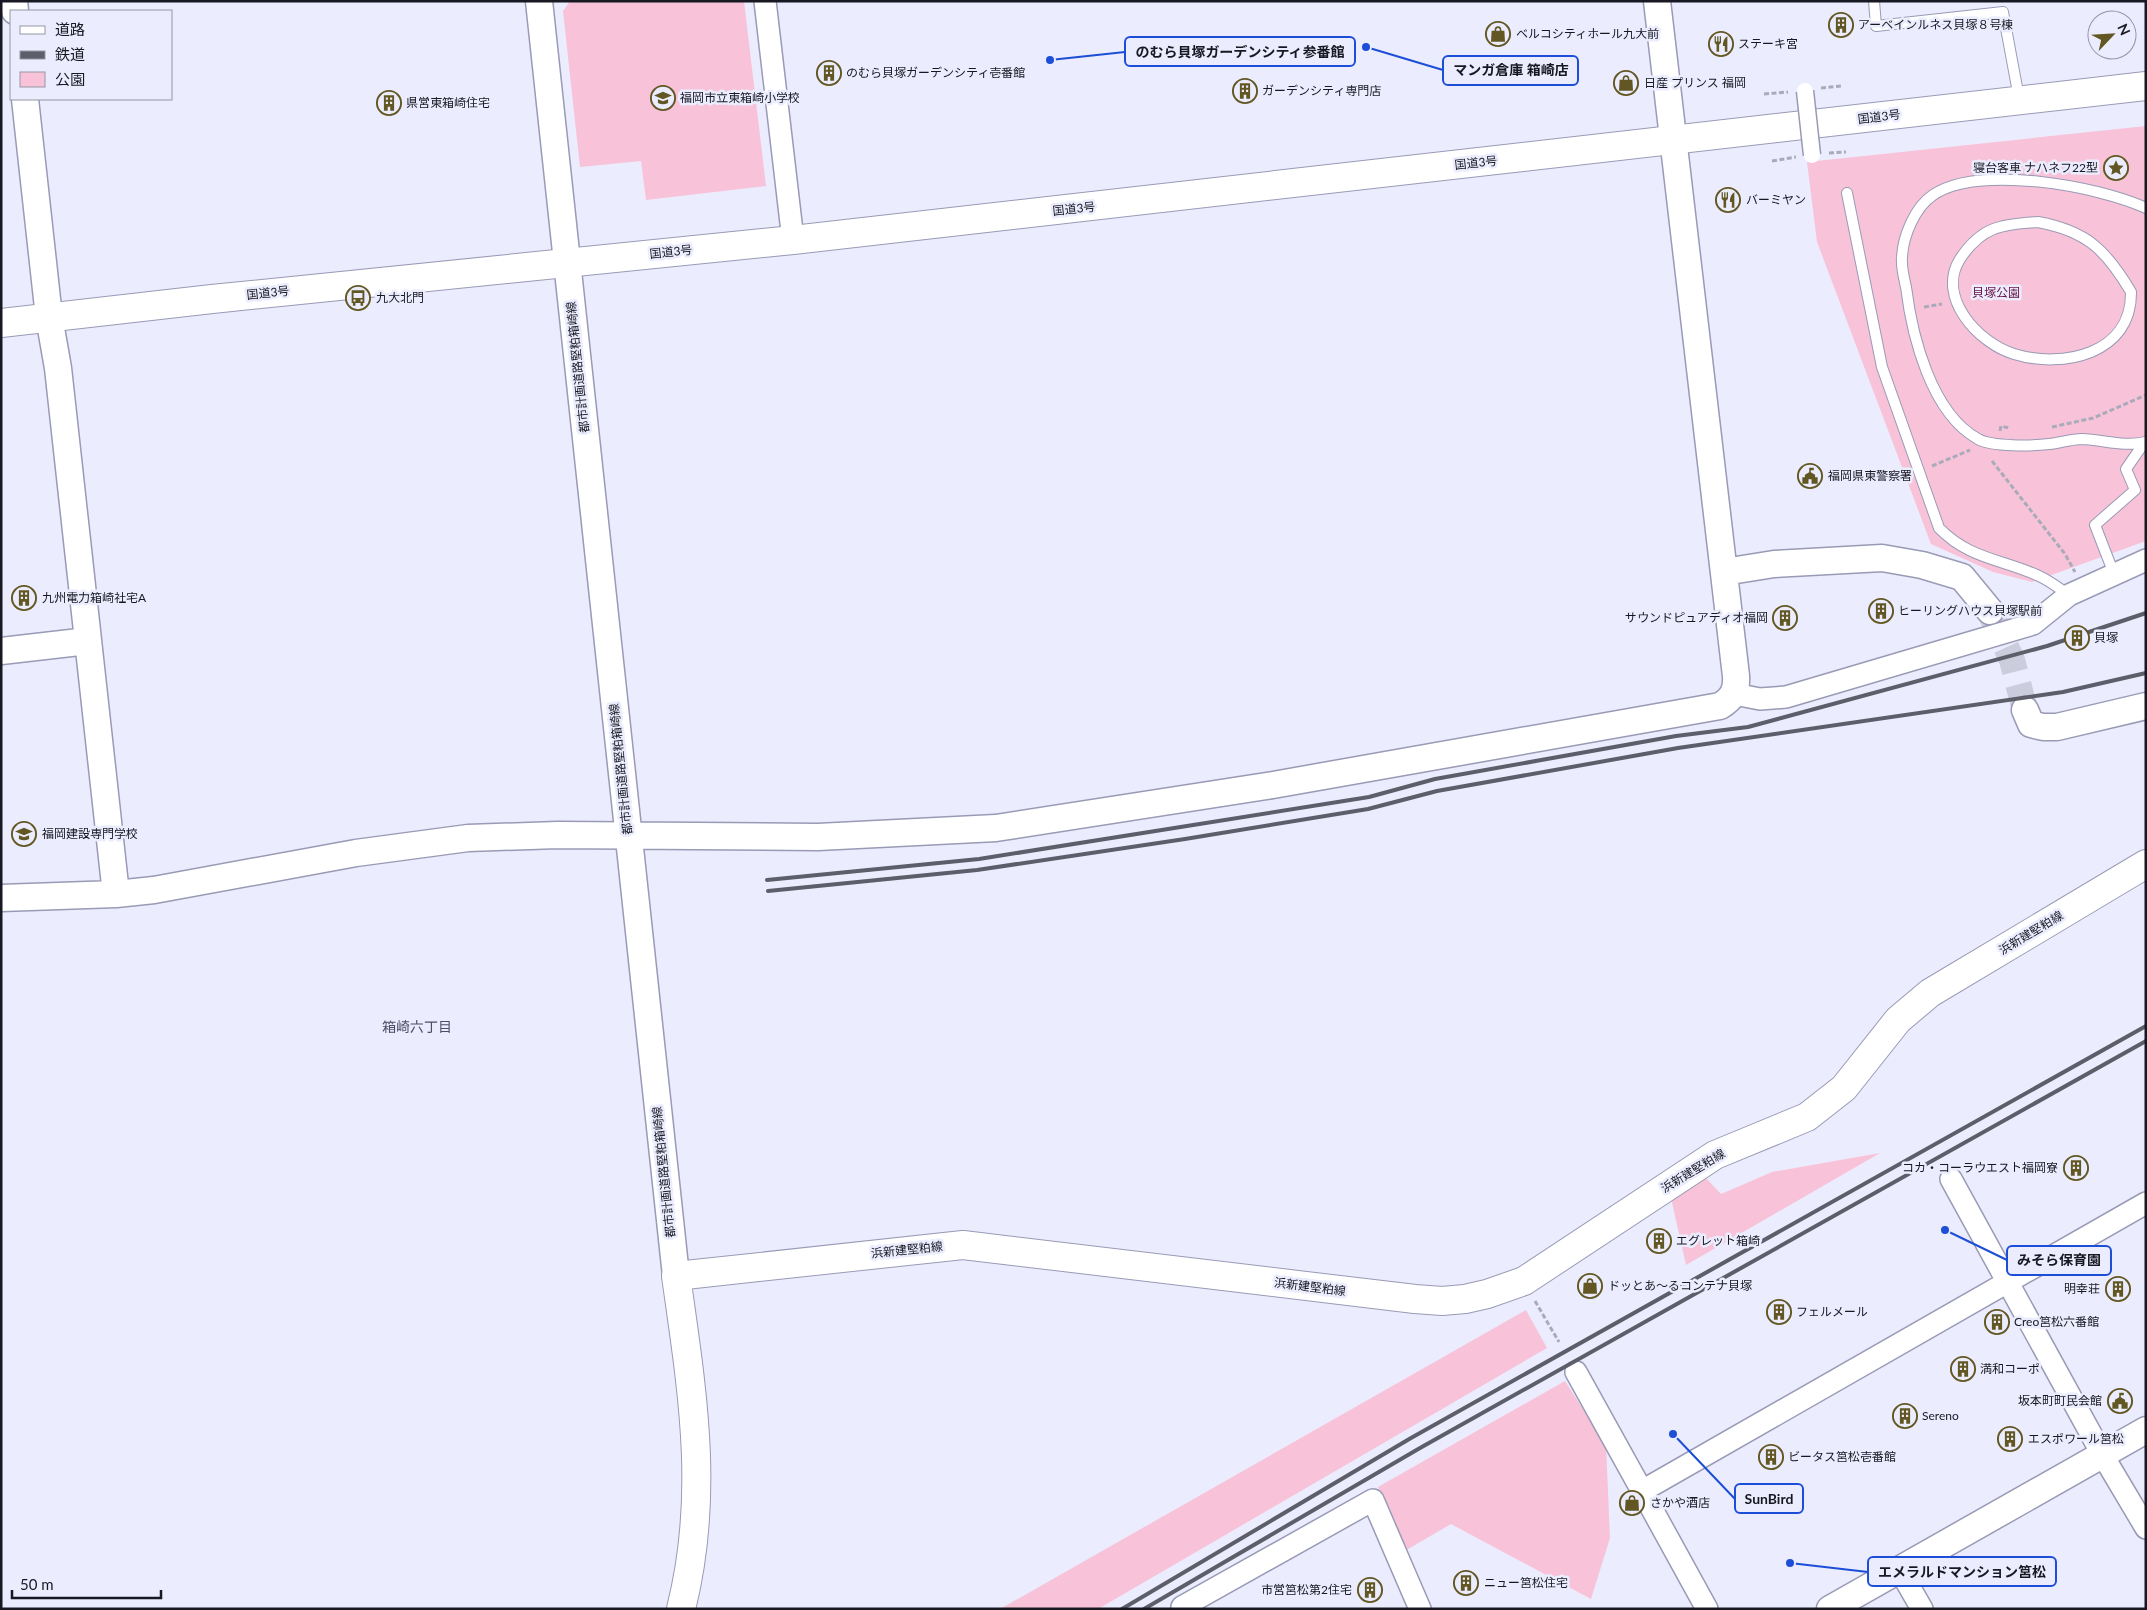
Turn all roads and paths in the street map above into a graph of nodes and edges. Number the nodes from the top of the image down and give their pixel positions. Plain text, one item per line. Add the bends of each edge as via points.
1 (539, 1) edge
2 (765, 1) edge
3 (1657, 1) edge
4 (1874, 1) edge
5 (2146, 86) edge
6 (1805, 91) dead end
7 (25, 100) edge
8 (2020, 101) junction
9 (1673, 141) junction
10 (1812, 155) dead end
11 (1847, 193) dead end
12 (2146, 208) edge
13 (793, 240) junction
14 (566, 263) junction
15 (2131, 292) joint
16 (49, 317) junction
17 (1, 323) edge
18 (2145, 442) edge
19 (1992, 461) dead end
20 (2146, 560) edge
21 (1724, 572) junction
22 (2114, 574) junction
23 (2076, 592) junction
24 (1990, 611) tunnel mouth
25 (88, 641) junction
26 (1, 651) edge
27 (1734, 694) junction
28 (2146, 706) edge
29 (2024, 710) tunnel mouth
30 (628, 836) junction
31 (2146, 864) edge
32 (116, 894) junction
33 (1, 898) edge
34 (1951, 1179) dead end
35 (2146, 1204) edge
36 (676, 1276) junction
37 (1524, 1281) junction
38 (2007, 1282) junction
39 (1558, 1342) dead end
40 (1576, 1372) dead end
41 (2146, 1430) edge
42 (2102, 1454) junction
43 (1642, 1491) junction
44 (2145, 1524) edge
45 (1899, 1569) junction
46 (1181, 1608) edge
47 (681, 1609) edge
48 (1420, 1609) edge
49 (1707, 1609) edge
50 (1830, 1609) edge
51 (1922, 1609) edge

1 - 14 street, 都市計画道路堅粕箱崎線
2 - 13 street
3 - 9 street
4 - 8 lane via 1876,26 2002,12
5 - 8 main road, 国道3号
6 - 10 street, bridge
7 - 16 street
8 - 9 main road, 国道3号
9 - 13 main road, 国道3号
9 - 21 street
11 - 23 lane via 1882,367 1939,528 1952,542 1972,552
12 - 18 lane via 2070,186 2012,179 1967,183 1932,195 1920,208 1907,234 1902,258 1918,352 1941,400 1970,434 1990,444 2046,445 2082,439 2132,445
13 - 14 main road, 国道3号
14 - 16 main road, 国道3号
14 - 30 street, 都市計画道路堅粕箱崎線
15 - 15 lane via 2108,256 2093,244 2072,232 2038,222 1994,229 1980,235 1968,247 1952,274 1955,303 1970,321 1997,347 2032,358 2058,360 2097,351 2105,346 2125,321
16 - 17 main road, 国道3号
16 - 25 street via 58,368
18 - 22 lane via 2126,469 2135,490 2095,525
19 - 23 path via 2065,554
20 - 22 street
21 - 24 street via 1774,564 1882,558 1962,577
21 - 27 street via 1736,676
22 - 23 street
23 - 27 street via 2033,624 1786,697 1760,699
25 - 26 street
25 - 32 street
27 - 30 street via 1720,706 1708,709 1006,827 818,837
28 - 29 street via 2057,728 2032,724
30 - 32 street via 549,835 429,842
30 - 36 street, 都市計画道路堅粕箱崎線
31 - 37 main road, 浜新建堅粕線 via 1912,1006 1883,1036 1844,1088 1827,1103 1785,1127 1715,1155
32 - 33 street
34 - 38 street
35 - 38 street
36 - 37 main road, 浜新建堅粕線 via 963,1245 1415,1300 1465,1298
36 - 47 main road via 692,1396 697,1479 694,1546
37 - 39 path
38 - 42 street
38 - 43 street
40 - 43 street
41 - 42 street
42 - 44 street
42 - 45 street
43 - 49 street
45 - 50 street
45 - 51 street
46 - 48 street via 1373,1500

